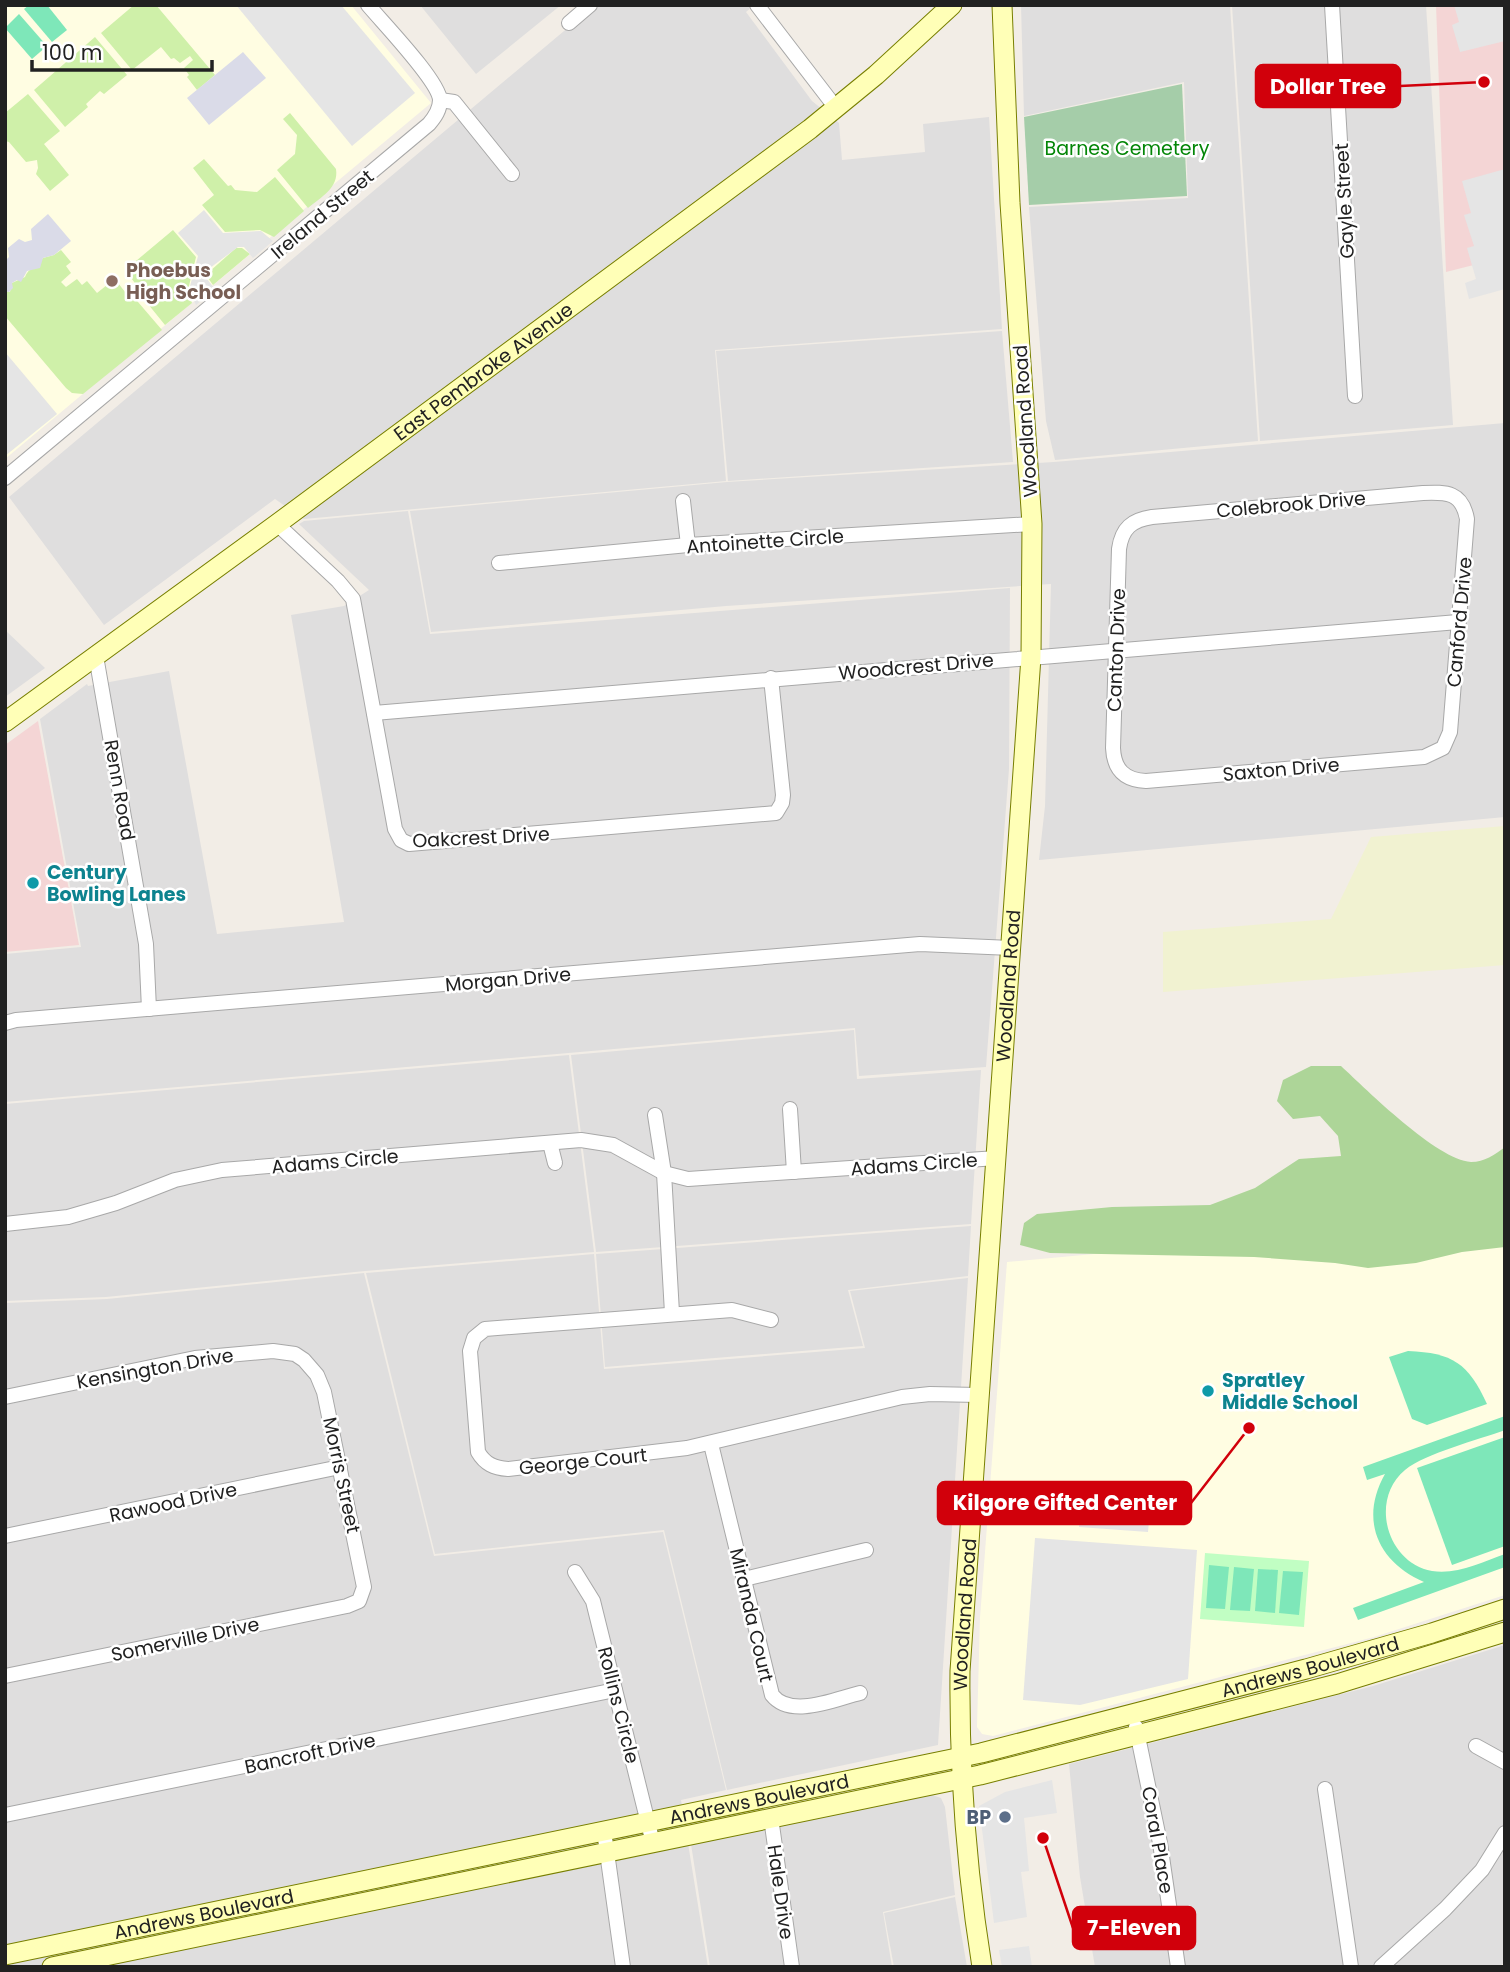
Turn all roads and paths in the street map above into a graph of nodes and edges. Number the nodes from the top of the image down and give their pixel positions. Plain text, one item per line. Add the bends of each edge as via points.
1 (368, 5) edge
2 (590, 5) edge
3 (757, 5) edge
4 (952, 5) edge
5 (1002, 5) edge
6 (1332, 5) edge
7 (569, 23) dead end
8 (440, 100) junction
9 (836, 108) junction
10 (512, 174) dead end
11 (1355, 396) dead end
12 (5, 478) edge
13 (1457, 497) joint
14 (683, 501) dead end
15 (277, 524) junction
16 (1032, 524) junction
17 (1127, 527) joint
18 (688, 545) junction
19 (499, 563) dead end
20 (1458, 622) junction
21 (1117, 652) junction
22 (96, 656) junction
23 (1031, 657) junction
24 (771, 678) junction
25 (374, 713) junction
26 (5, 722) edge
27 (1443, 748) joint
28 (1120, 772) joint
29 (1011, 948) junction
30 (149, 1009) junction
31 (5, 1023) edge
32 (790, 1108) dead end
33 (655, 1115) dead end
34 (550, 1143) junction
35 (997, 1158) junction
36 (555, 1163) dead end
37 (794, 1172) junction
38 (664, 1174) junction
39 (5, 1224) edge
40 (672, 1313) junction
41 (771, 1320) dead end
42 (304, 1360) joint
43 (978, 1395) junction
44 (5, 1397) edge
45 (711, 1444) junction
46 (340, 1467) junction
47 (5, 1536) edge
48 (866, 1550) dead end
49 (575, 1572) dead end
50 (744, 1579) junction
51 (362, 1597) joint
52 (1505, 1609) edge
53 (1505, 1632) edge
54 (5, 1676) edge
55 (615, 1690) junction
56 (860, 1693) dead end
57 (1133, 1714) junction
58 (1138, 1735) junction
59 (1476, 1746) dead end
60 (960, 1758) junction
61 (1505, 1762) edge
62 (961, 1779) junction
63 (1325, 1789) dead end
64 (5, 1815) edge
65 (771, 1818) junction
66 (648, 1821) junction
67 (604, 1831) junction
68 (1505, 1833) edge
69 (653, 1843) junction
70 (607, 1853) junction
71 (5, 1955) edge
72 (52, 1967) edge
73 (623, 1967) edge
74 (792, 1967) edge
75 (982, 1967) edge
76 (1178, 1967) edge
77 (1351, 1967) edge
78 (1381, 1967) edge

1 - 8 street via 433,82
2 - 7 street
3 - 9 street
4 - 9 main road, East Pembroke Avenue
5 - 16 main road, Woodland Road
6 - 11 street, Gayle Street
8 - 10 street via 454,102
8 - 12 street, Ireland Street via 429,124
9 - 15 main road, East Pembroke Avenue
13 - 17 street, Colebrook Drive via 1423,492 1179,514 1142,519
13 - 20 street, Canford Drive via 1467,519
14 - 18 street
15 - 22 main road, East Pembroke Avenue
15 - 25 street, Oakcrest Drive via 353,599
16 - 18 street, Antoinette Circle
16 - 23 main road, Woodland Road
17 - 21 street, Canton Drive via 1119,549
18 - 19 street, Antoinette Circle
20 - 21 street, Woodcrest Drive
20 - 27 street, Canford Drive via 1450,732
21 - 23 street, Woodcrest Drive
21 - 28 street, Canton Drive via 1113,748
22 - 26 main road, East Pembroke Avenue
22 - 30 street, Renn Road via 146,944
23 - 24 street, Woodcrest Drive
23 - 29 main road, Woodland Road
24 - 25 street, Woodcrest Drive
24 - 25 street, Oakcrest Drive via 783,795 776,813 756,816 409,844 395,829
27 - 28 street, Saxton Drive via 1424,757 1146,782
29 - 30 street, Morgan Drive via 920,944
29 - 35 main road, Woodland Road
30 - 31 street, Morgan Drive
32 - 37 street
33 - 38 street
34 - 36 street
34 - 38 street, Adams Circle via 607,1143
34 - 39 street, Adams Circle via 222,1170 175,1180 68,1217
35 - 37 street, Adams Circle
35 - 43 main road, Woodland Road
37 - 38 street, Adams Circle via 696,1179
38 - 40 street
40 - 41 street, George Court via 732,1310
40 - 45 street, George Court via 493,1327 480,1332 471,1344 470,1358 478,1452 493,1467 508,1469
42 - 44 street, Kensington Drive via 273,1351 216,1355
42 - 46 street, Morris Street via 321,1383
43 - 45 street, George Court via 902,1397
43 - 60 main road, Woodland Road via 963,1613
45 - 50 street, Miranda Court
46 - 47 street, Rawood Drive
46 - 51 street, Morris Street via 363,1581
48 - 50 street
49 - 55 street, Rollins Circle via 593,1601
50 - 56 street, Miranda Court via 776,1699 799,1707
51 - 54 street, Somerville Drive via 354,1604
52 - 57 main road, Andrews Boulevard via 1373,1651
53 - 58 main road, Andrews Boulevard via 1358,1678
55 - 64 street, Bancroft Drive
55 - 66 street, Rollins Circle
57 - 58 street, Coral Place
57 - 60 main road, Andrews Boulevard
58 - 62 main road, Andrews Boulevard
58 - 76 street, Coral Place
59 - 61 street
60 - 62 main road, Woodland Road
60 - 66 main road, Andrews Boulevard
62 - 65 main road, Andrews Boulevard
62 - 75 main road, Woodland Road
63 - 77 street
65 - 69 main road, Andrews Boulevard
65 - 74 street, Hale Drive
66 - 67 main road, Andrews Boulevard
66 - 69 street, Rollins Circle
67 - 70 street
67 - 71 main road, Andrews Boulevard
68 - 78 street via 1482,1870
69 - 70 main road, Andrews Boulevard
70 - 72 main road, Andrews Boulevard
70 - 73 street

